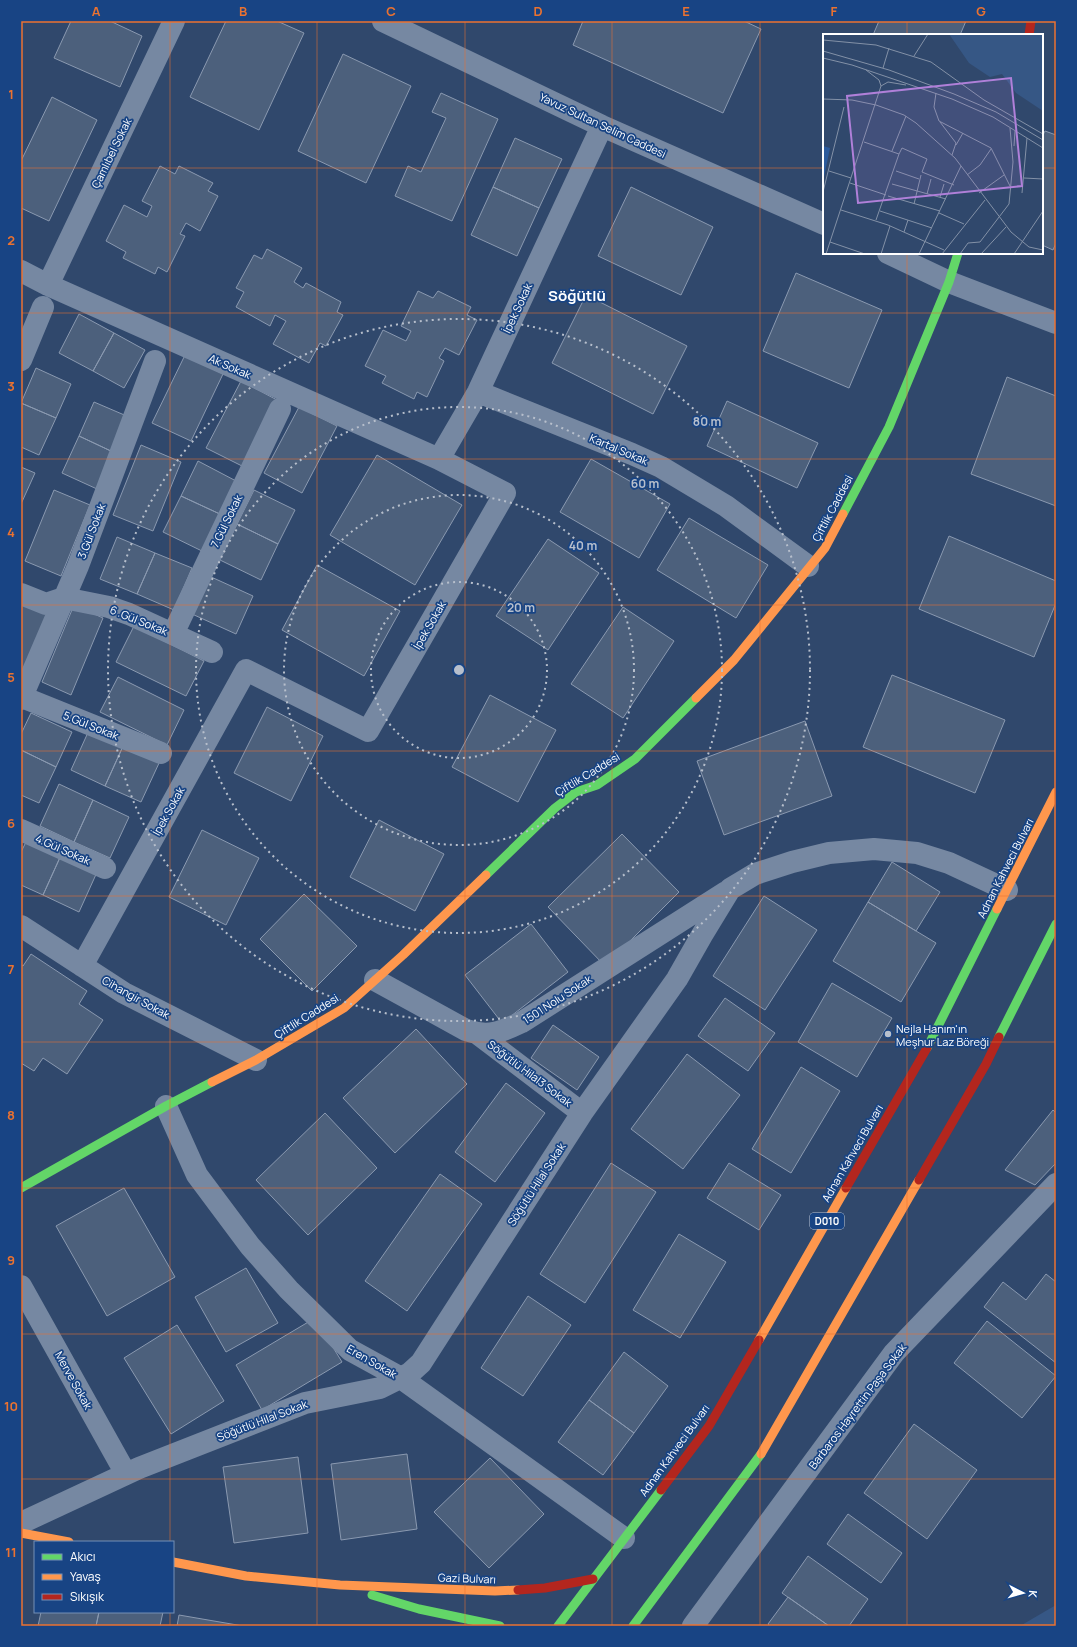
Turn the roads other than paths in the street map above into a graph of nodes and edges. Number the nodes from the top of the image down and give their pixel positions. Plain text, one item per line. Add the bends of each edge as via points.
1 (174, 21) edge
2 (384, 21) edge
3 (1031, 21) edge
4 (1029, 34) edge
5 (602, 126) junction
6 (823, 224) edge
7 (890, 254) edge
8 (958, 254) edge
9 (21, 271) edge
10 (949, 282) junction
11 (48, 285) junction
12 (43, 307) dead end
13 (1056, 323) edge
14 (21, 360) edge
15 (155, 361) dead end
16 (478, 392) junction
17 (280, 409) dead end
18 (440, 459) junction
19 (808, 566) junction
20 (21, 594) edge
21 (64, 598) junction
22 (173, 634) junction
23 (212, 652) dead end
24 (22, 698) edge
25 (160, 753) dead end
26 (1056, 792) edge
27 (21, 830) edge
28 (105, 868) dead end
29 (730, 889) junction
30 (1007, 890) junction
31 (1056, 924) edge
32 (21, 926) edge
33 (82, 966) junction
34 (375, 980) junction
35 (478, 1034) junction
36 (256, 1060) junction
37 (166, 1106) junction
38 (582, 1113) junction
39 (1056, 1184) edge
40 (21, 1188) edge
41 (21, 1286) edge
42 (401, 1378) junction
43 (126, 1474) junction
44 (21, 1523) edge
45 (21, 1533) edge
46 (624, 1538) junction
47 (64, 1541) edge
48 (174, 1562) edge
49 (593, 1579) junction
50 (340, 1585) junction
51 (500, 1626) edge
52 (558, 1626) edge
53 (633, 1626) edge
54 (693, 1626) edge

1 - 11 street, Çamlıbel Sokak
2 - 5 street, Yavuz Sultan Selim Caddesi
3 - 4 main road
5 - 6 street, Yavuz Sultan Selim Caddesi
5 - 16 street, İpek Sokak
7 - 10 street
8 - 10 main road, Çiftlik Caddesi
9 - 11 street, Ak Sokak
10 - 13 street
10 - 19 main road, Çiftlik Caddesi via 889,427 824,548
11 - 18 street, Ak Sokak
12 - 14 street
15 - 21 street, 3.Gül Sokak
16 - 18 street, İpek Sokak
16 - 19 street, Kartal Sokak via 661,468 726,506
17 - 22 street, 7.Gül Sokak
18 - 33 street, İpek Sokak via 505,493 368,731 246,670
19 - 34 main road, Çiftlik Caddesi via 734,660 635,759 597,785 576,792 554,808
20 - 21 street via 46,604
21 - 22 street, 6 .Gül Sokak via 109,607
21 - 24 street, 3.Gül Sokak
22 - 23 street, 6 .Gül Sokak
24 - 25 street, 5.Gül Sokak
26 - 30 main road, Adnan Kahveci Bulvarı / D010
27 - 28 street, 4.Gül Sokak
29 - 30 street, Söğütlü Hilal Sokak via 755,874 792,862 829,853 874,849 917,853 950,863
29 - 35 street, 1501 Nolu Sokak via 522,1022 498,1033
29 - 38 street, Söğütlü Hilal Sokak via 678,979
30 - 46 main road, Adnan Kahveci Bulvarı / D010 via 934,1036 709,1426
31 - 53 main road via 986,1064 758,1459
32 - 33 street, Cihangir Sokak
33 - 36 street, Cihangir Sokak via 124,993
34 - 35 street, 1501 Nolu Sokak via 466,1030
34 - 36 main road, Çiftlik Caddesi via 344,1008
35 - 38 street, Söğütlü Hilal3 Sokak
36 - 37 main road, Çiftlik Caddesi
37 - 40 main road, Çiftlik Caddesi
37 - 42 street, Eren Sokak via 197,1174 250,1246 289,1290 350,1350
38 - 42 street, Söğütlü Hilal Sokak via 421,1363
39 - 54 street, Barbaros Hayrettin Paşa Sokak via 894,1353
41 - 43 street, Merve Sokak
42 - 43 street, Söğütlü Hilal Sokak via 380,1388 305,1403
42 - 46 street, Eren Sokak
43 - 44 street, Söğütlü Hilal Sokak
45 - 47 main road
46 - 49 main road, Adnan Kahveci Bulvarı / D010
48 - 50 main road, Gazi Bulvarı via 246,1576
49 - 50 main road, Gazi Bulvarı via 545,1588 495,1591
49 - 52 main road, Adnan Kahveci Bulvarı / D010
50 - 51 main road, Gazi Bulvarı via 420,1609

